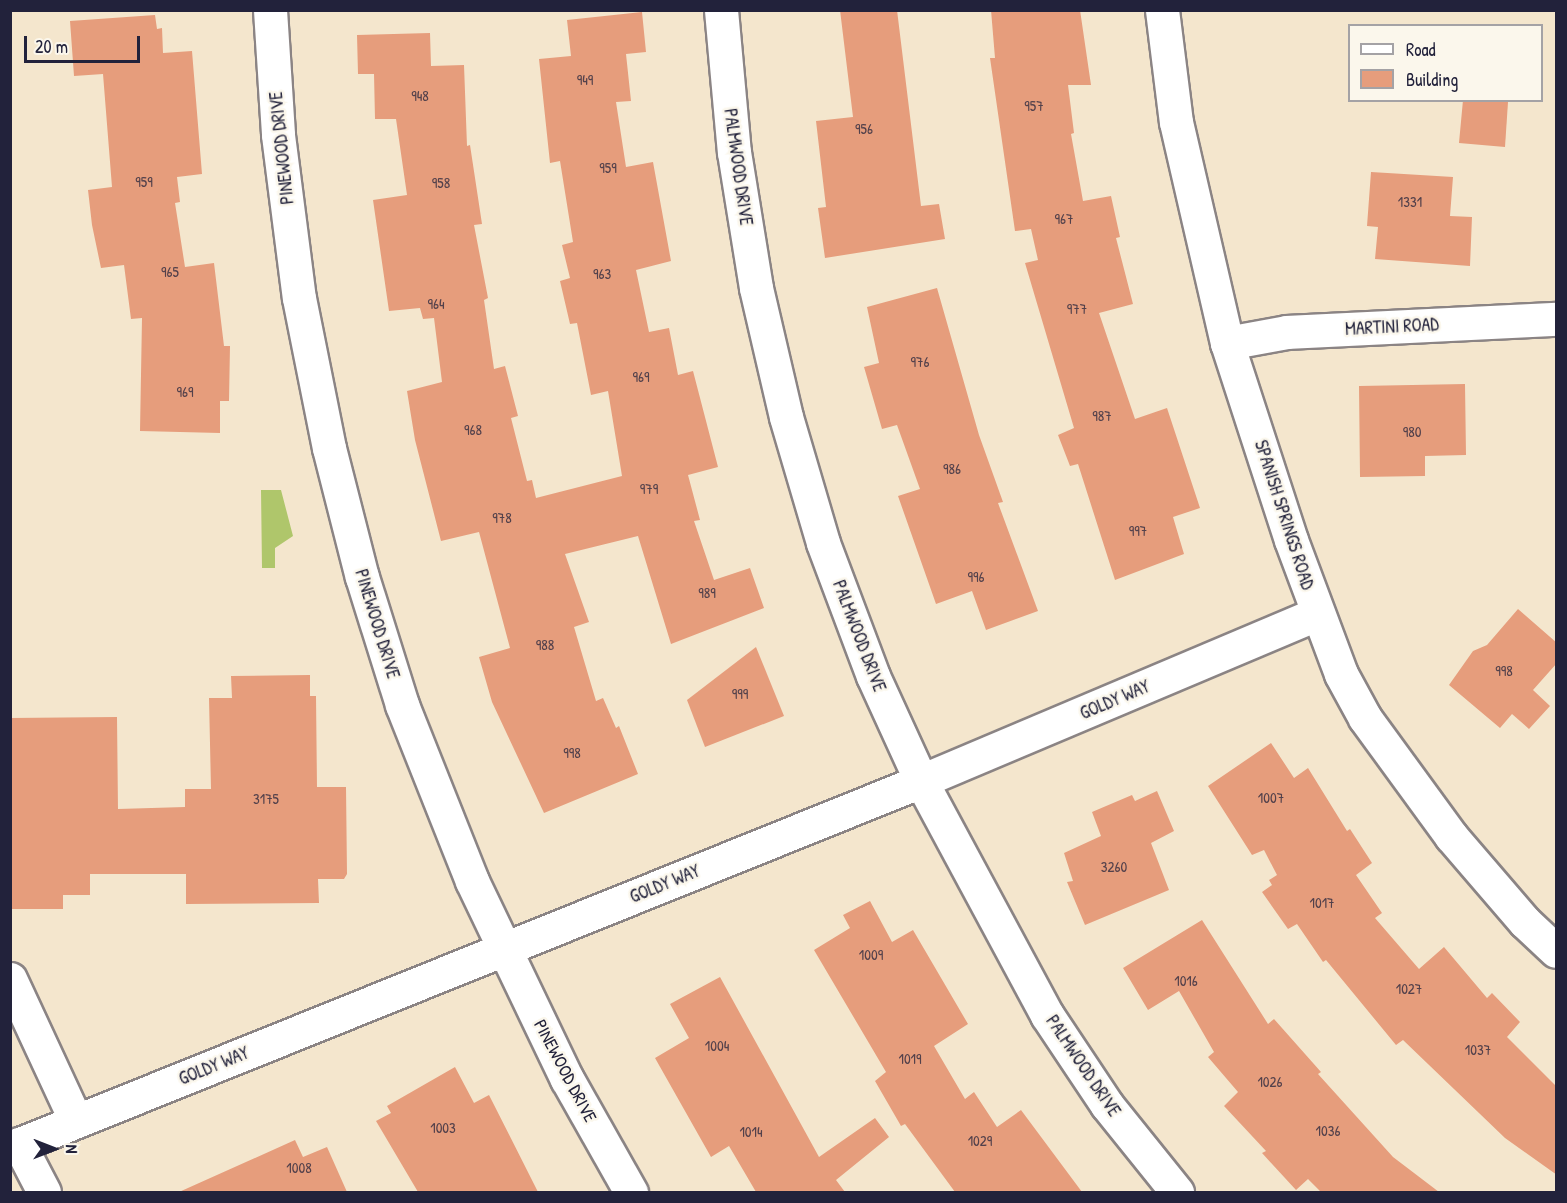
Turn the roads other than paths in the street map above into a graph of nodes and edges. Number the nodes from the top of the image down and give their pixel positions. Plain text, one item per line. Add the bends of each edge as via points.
1 (270, 10) edge
2 (721, 10) edge
3 (1162, 10) edge
4 (1557, 319) edge
5 (1227, 343) junction
6 (1317, 614) junction
7 (921, 781) junction
8 (502, 950) junction
9 (1557, 951) edge
10 (10, 979) edge
11 (76, 1121) junction
12 (15, 1146) edge
13 (44, 1192) edge
14 (631, 1192) edge
15 (1178, 1192) edge

1 - 8 street, PINEWOOD DRIVE via 278,135 299,298 329,448 362,577 402,705 449,829
2 - 7 street, PALMWOOD DRIVE via 737,174 756,288 786,417 823,543 873,676
3 - 5 street, SPANISH SPRINGS ROAD via 1176,122
4 - 5 street, MARTINI ROAD via 1287,332
5 - 6 street, SPANISH SPRINGS ROAD
6 - 7 street, GOLDY WAY
6 - 9 street, SPANISH SPRINGS ROAD via 1341,674 1365,718 1402,771 1510,905
7 - 8 street, GOLDY WAY
7 - 15 street, PALMWOOD DRIVE via 1047,1015 1107,1105
8 - 11 street, GOLDY WAY
8 - 14 street, PINEWOOD DRIVE
10 - 11 street
11 - 12 street, GOLDY WAY
12 - 13 street

